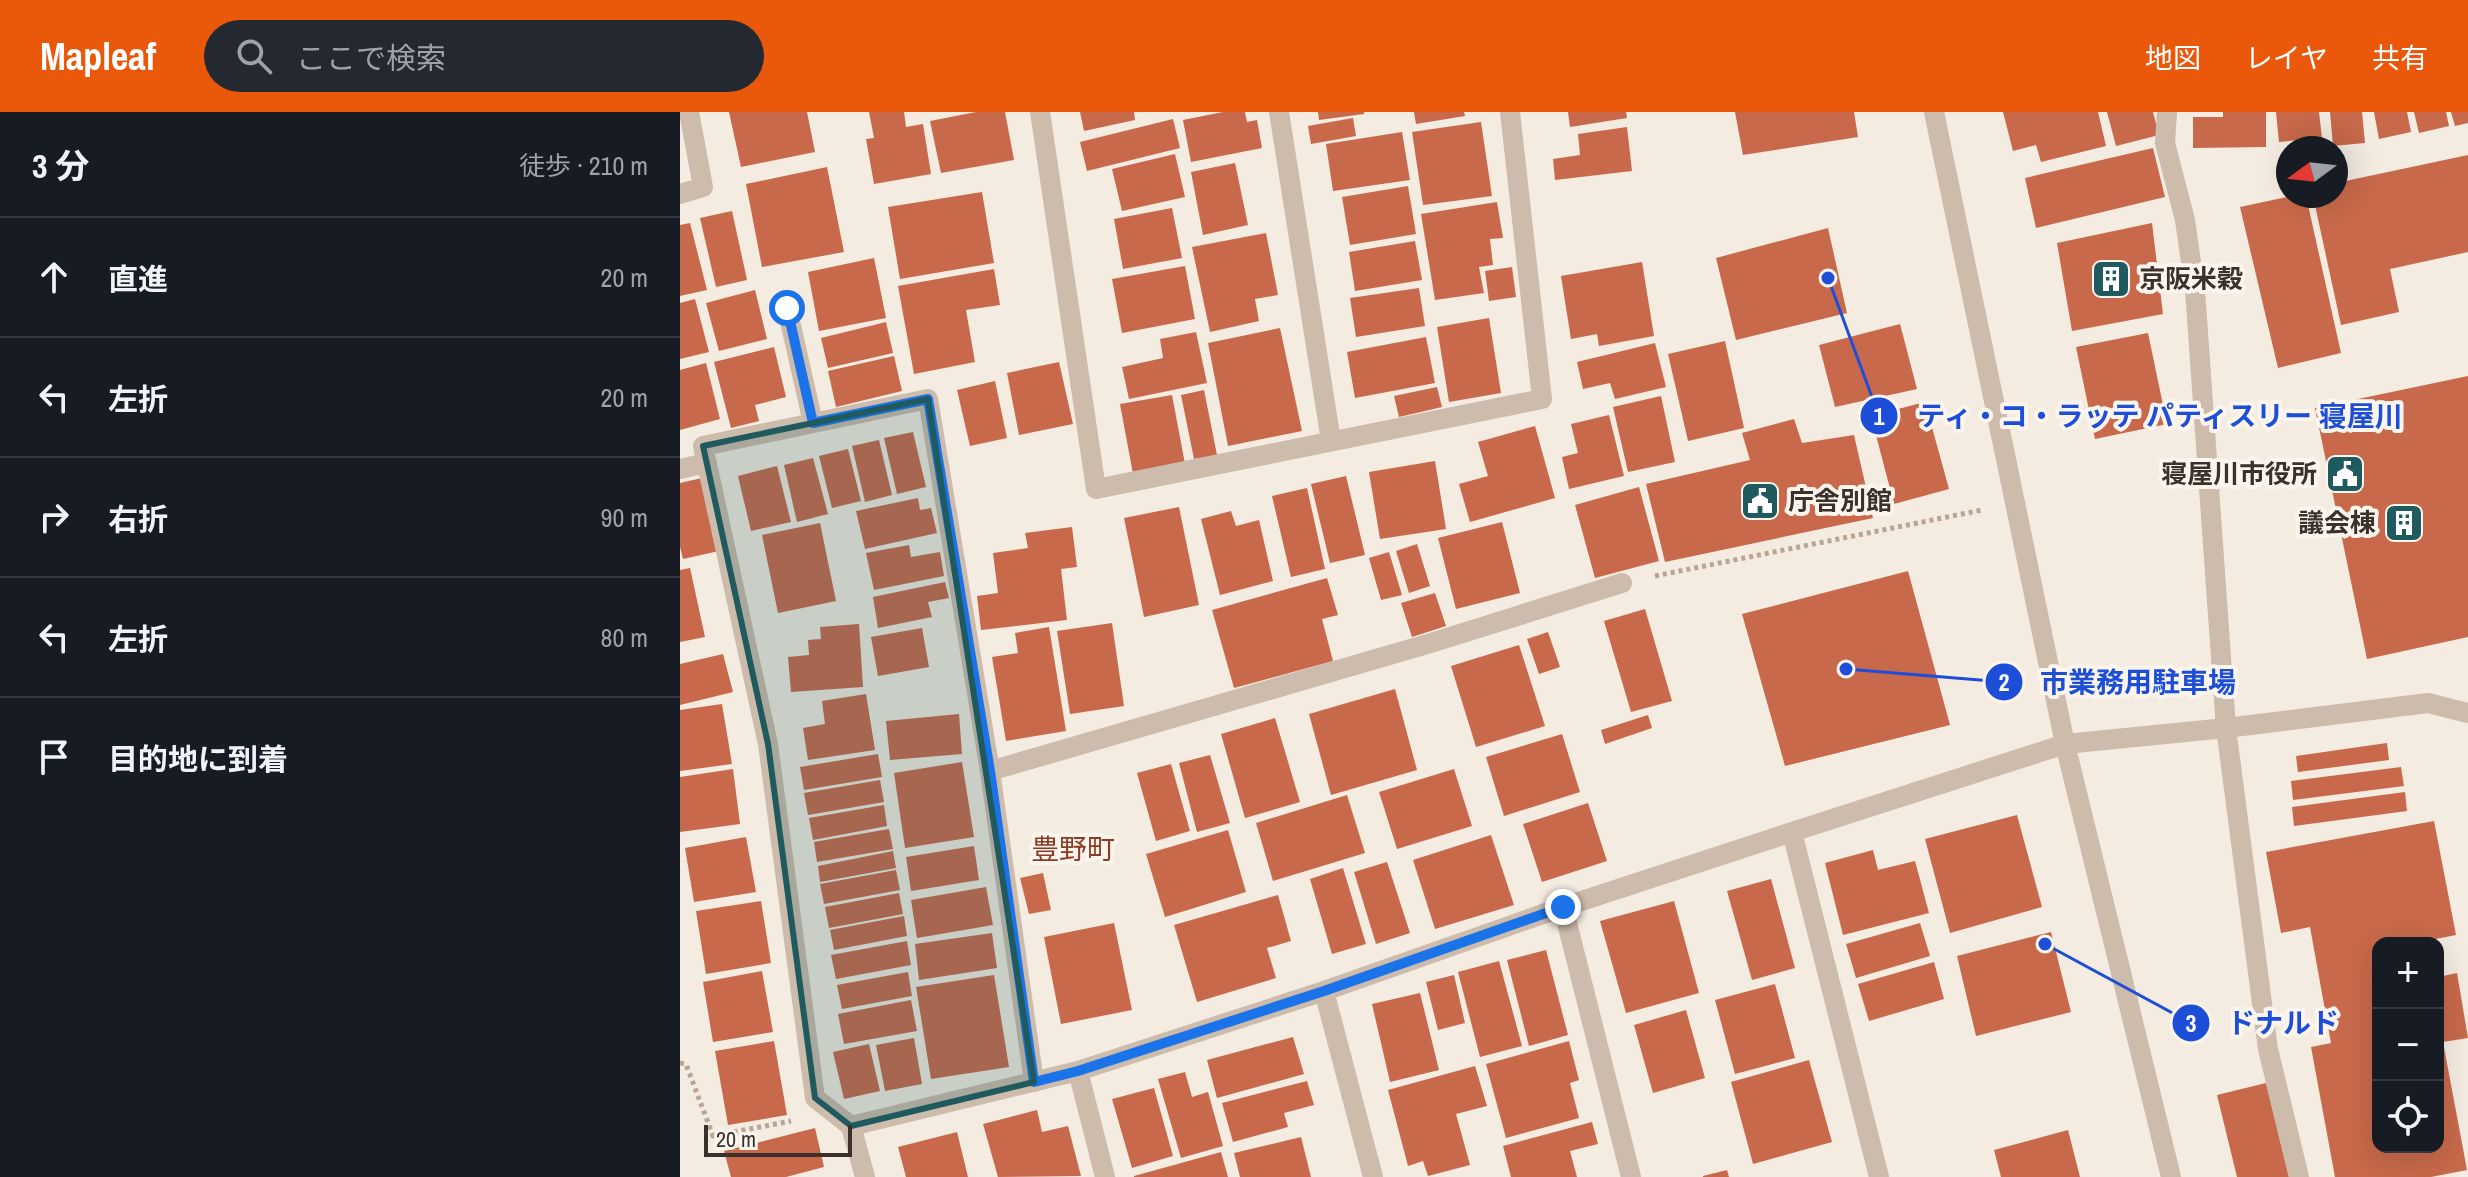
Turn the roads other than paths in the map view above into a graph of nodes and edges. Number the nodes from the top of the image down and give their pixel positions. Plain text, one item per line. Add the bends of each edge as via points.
1 (689, 112) edge
2 (1040, 112) edge
3 (1279, 112) edge
4 (1510, 112) edge
5 (1934, 112) edge
6 (2167, 112) edge
7 (680, 194) edge
8 (787, 308) dead end
9 (813, 423) junction
10 (1331, 441) junction
11 (706, 463) junction
12 (680, 469) edge
13 (1622, 583) road end
14 (2468, 713) edge
15 (2226, 728) junction
16 (2065, 744) junction
17 (990, 771) junction
18 (1792, 832) junction
19 (1563, 907) junction
20 (1324, 991) junction
21 (1078, 1071) junction
22 (1034, 1082) junction
23 (843, 1119) junction
24 (865, 1177) edge
25 (1105, 1177) edge
26 (1373, 1177) edge
27 (1631, 1177) edge
28 (1879, 1177) edge
29 (2171, 1177) edge
30 (2299, 1177) edge

1 - 7 street via 703,187
2 - 10 street via 1096,489
3 - 10 street
4 - 10 street via 1542,399
5 - 16 street
6 - 15 street via 2165,143 2185,220 2195,290
8 - 9 street
9 - 11 street via 703,446
9 - 17 street via 928,399
11 - 12 street
11 - 23 street via 768,744 815,1098
13 - 17 street
14 - 15 street via 2428,703
15 - 16 street
15 - 30 street via 2268,1049
16 - 18 street
16 - 29 street
17 - 22 street
18 - 19 street
18 - 28 street
19 - 20 street
19 - 27 street
20 - 21 street
20 - 26 street
21 - 22 street
21 - 25 street
22 - 23 street
23 - 24 street

